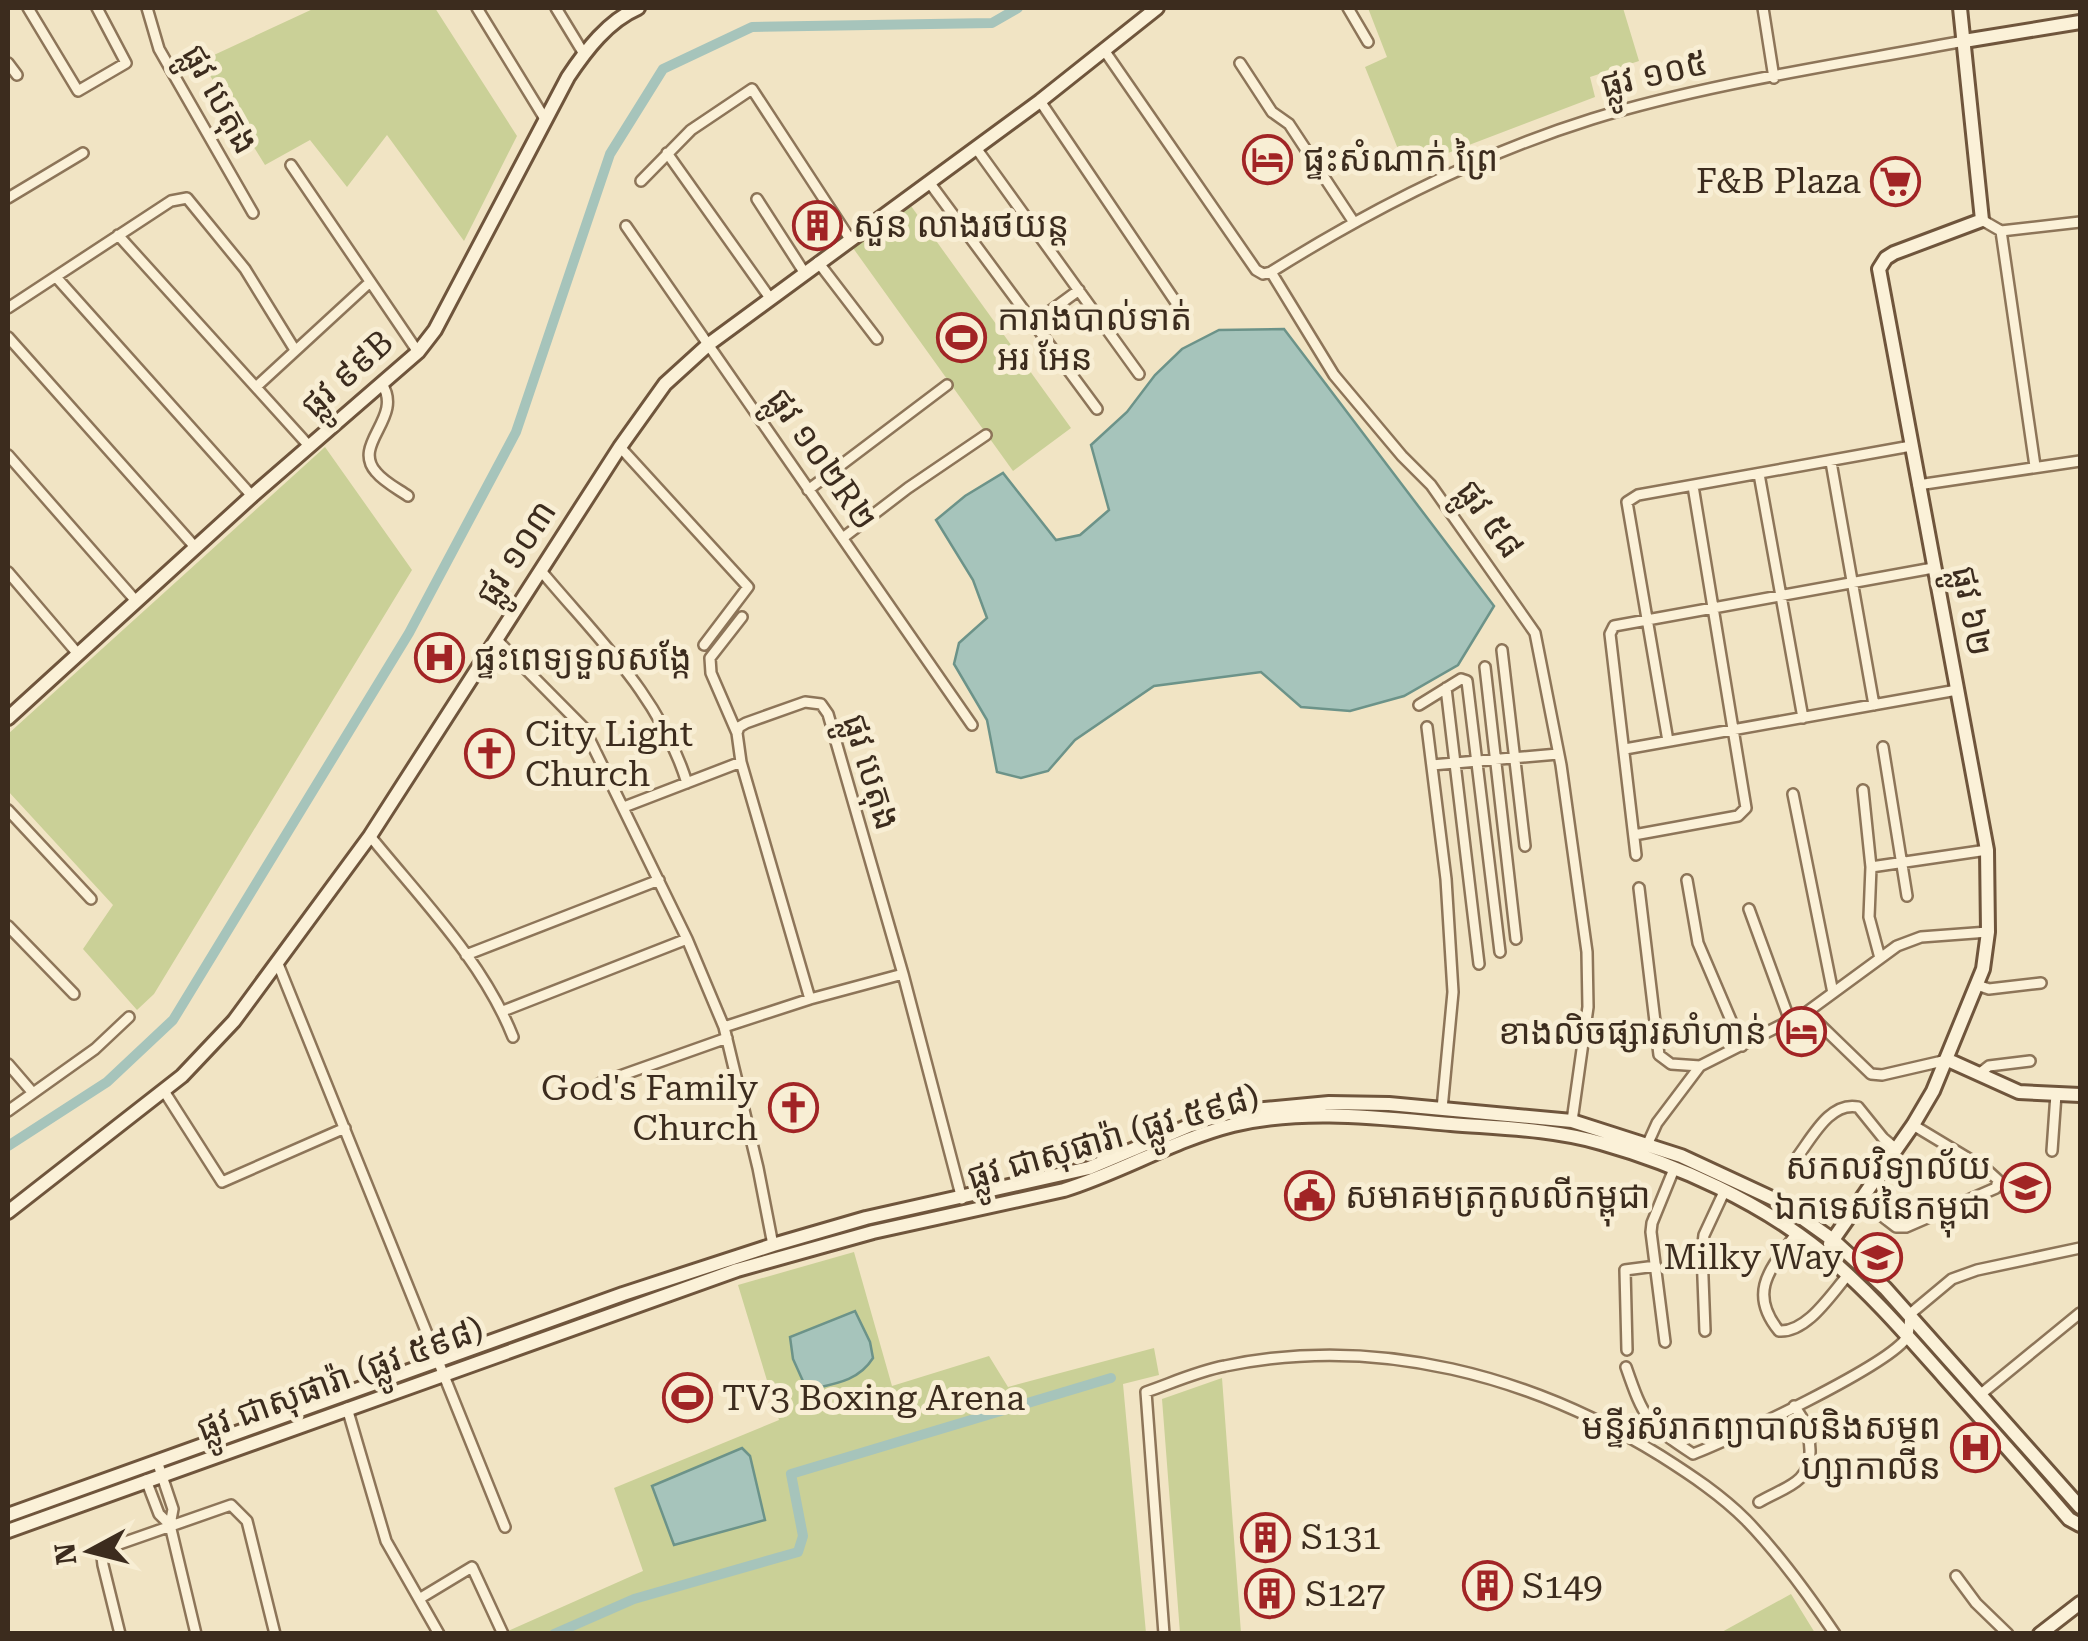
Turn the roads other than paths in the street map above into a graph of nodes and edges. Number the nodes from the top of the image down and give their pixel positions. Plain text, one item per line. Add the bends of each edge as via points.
1 (28, 8) edge
2 (97, 8) edge
3 (147, 8) edge
4 (477, 8) edge
5 (556, 8) edge
6 (638, 8) edge
7 (1157, 8) edge
8 (1348, 8) edge
9 (1763, 8) edge
10 (1960, 8) edge
11 (2080, 22) edge
12 (1964, 41) junction
13 (1368, 42) dead end
14 (1104, 50) junction
15 (584, 54) junction
16 (8, 63) edge
17 (1240, 64) dead end
18 (16, 75) dead end
19 (1774, 78) junction
20 (1040, 101) junction
21 (545, 119) junction
22 (976, 148) junction
23 (83, 153) dead end
24 (667, 153) junction
25 (291, 166) dead end
26 (641, 181) dead end
27 (929, 182) junction
28 (8, 198) edge
29 (757, 199) dead end
30 (253, 213) dead end
31 (1982, 220) junction
32 (1352, 221) junction
33 (2080, 222) edge
34 (626, 226) dead end
35 (2001, 231) junction
36 (118, 235) junction
37 (850, 239) junction
38 (818, 262) junction
39 (804, 272) junction
40 (1271, 272) junction
41 (56, 277) junction
42 (369, 283) junction
43 (1079, 290) junction
44 (770, 298) junction
45 (1175, 301) dead end
46 (8, 308) edge
47 (1034, 322) junction
48 (8, 338) edge
49 (877, 340) dead end
50 (709, 344) junction
51 (296, 350) junction
52 (418, 352) junction
53 (1139, 374) dead end
54 (382, 384) junction
55 (946, 385) dead end
56 (256, 386) junction
57 (1097, 409) dead end
58 (986, 435) dead end
59 (1911, 446) junction
60 (310, 447) junction
61 (620, 447) junction
62 (8, 454) edge
63 (2080, 461) edge
64 (1831, 462) junction
65 (2035, 466) junction
66 (1759, 474) junction
67 (1918, 485) junction
68 (1694, 486) junction
69 (808, 490) junction
70 (252, 496) junction
71 (408, 496) dead end
72 (844, 538) junction
73 (196, 547) junction
74 (1933, 568) junction
75 (8, 572) edge
76 (542, 572) junction
77 (1852, 582) junction
78 (1782, 595) junction
79 (136, 602) junction
80 (1714, 607) junction
81 (742, 617) dead end
82 (1648, 618) junction
83 (496, 639) junction
84 (704, 645) dead end
85 (1502, 650) dead end
86 (78, 654) junction
87 (1484, 667) dead end
88 (1446, 688) junction
89 (1957, 690) junction
90 (1419, 705) dead end
91 (1874, 705) junction
92 (10, 709) edge
93 (1803, 718) junction
94 (972, 725) dead end
95 (1427, 727) dead end
96 (1734, 729) junction
97 (737, 733) junction
98 (1668, 741) junction
99 (1883, 747) dead end
100 (1625, 749) junction
101 (1558, 754) junction
102 (1514, 758) junction
103 (1494, 760) junction
104 (1478, 761) junction
105 (741, 762) junction
106 (1455, 763) junction
107 (1432, 765) junction
108 (688, 783) junction
109 (1863, 790) dead end
110 (1793, 794) dead end
111 (624, 807) junction
112 (8, 810) edge
113 (1634, 834) junction
114 (370, 836) junction
115 (1525, 846) dead end
116 (1986, 850) junction
117 (1636, 855) dead end
118 (1901, 862) junction
119 (1871, 866) junction
120 (659, 880) junction
121 (1687, 880) dead end
122 (1640, 888) dead end
123 (1906, 896) dead end
124 (91, 898) dead end
125 (1513, 908) junction
126 (1495, 910) junction
127 (1749, 910) dead end
128 (8, 926) edge
129 (1988, 932) junction
130 (1516, 939) dead end
131 (688, 940) junction
132 (1500, 952) dead end
133 (466, 955) junction
134 (1880, 958) junction
135 (278, 964) junction
136 (1479, 964) dead end
137 (903, 974) junction
138 (2041, 983) dead end
139 (1978, 985) junction
140 (1833, 993) junction
141 (74, 994) dead end
142 (810, 999) junction
143 (503, 1011) junction
144 (1807, 1012) junction
145 (129, 1016) dead end
146 (1790, 1022) junction
147 (726, 1032) junction
148 (513, 1037) dead end
149 (1742, 1046) junction
150 (1948, 1060) junction
151 (2030, 1061) dead end
152 (8, 1064) edge
153 (1700, 1066) junction
154 (1980, 1073) junction
155 (600, 1083) dead end
156 (164, 1091) junction
157 (33, 1093) junction
158 (2056, 1094) junction
159 (2080, 1095) edge
160 (1442, 1109) junction
161 (8, 1110) edge
162 (1572, 1121) junction
163 (1913, 1125) junction
164 (345, 1128) junction
165 (1648, 1143) junction
166 (1896, 1149) junction
167 (2052, 1151) dead end
168 (1795, 1160) dead end
169 (1674, 1169) junction
170 (1724, 1192) junction
171 (1861, 1200) junction
172 (964, 1205) junction
173 (8, 1212) edge
174 (1796, 1234) junction
175 (1833, 1240) junction
176 (772, 1244) junction
177 (2080, 1248) edge
178 (1823, 1253) junction
179 (1656, 1266) junction
180 (1848, 1275) junction
181 (655, 1291) junction
182 (2080, 1313) edge
183 (1910, 1314) junction
184 (1705, 1331) dead end
185 (1908, 1336) junction
186 (1665, 1342) dead end
187 (1627, 1350) dead end
188 (1626, 1367) dead end
189 (440, 1368) junction
190 (1981, 1394) junction
191 (1794, 1406) junction
192 (347, 1408) junction
193 (291, 1421) junction
194 (156, 1461) junction
195 (144, 1473) junction
196 (161, 1475) junction
197 (1759, 1502) dead end
198 (2080, 1507) edge
199 (8, 1515) edge
200 (170, 1525) junction
201 (2080, 1525) edge
202 (505, 1527) dead end
203 (8, 1531) edge
204 (1956, 1576) dead end
205 (419, 1598) junction
206 (2080, 1603) edge
207 (120, 1634) edge
208 (196, 1634) edge
209 (275, 1634) edge
210 (440, 1634) edge
211 (503, 1634) edge
212 (1164, 1634) edge
213 (1835, 1634) edge
214 (2008, 1634) edge
215 (2040, 1634) edge

1 - 2 street via 78,92 126,63
3 - 30 street, ផ្លូវ បេតុង via 159,49
4 - 21 street
5 - 15 street
6 - 15 main road, ផ្លូវ ៩៩B
7 - 14 main road, ផ្លូវ ១០៣
8 - 13 street
9 - 19 street
10 - 12 main road
11 - 12 main road, ផ្លូវ ១០៥
12 - 19 street, ផ្លូវ ១០៥
12 - 31 main road
14 - 20 main road, ផ្លូវ ១០៣
14 - 40 street, ផ្លូវ ៥៨ via 1256,270
15 - 21 main road, ផ្លូវ ៩៩B
16 - 18 street
17 - 32 street
19 - 32 street, ផ្លូវ ១០៥ via 1594,118 1429,182
20 - 22 main road, ផ្លូវ ១០៣
20 - 45 street
21 - 52 main road, ផ្លូវ ៩៩B
22 - 27 main road, ផ្លូវ ១០៣
22 - 43 street
23 - 28 street
24 - 26 street
24 - 37 street via 752,89
24 - 44 street
25 - 42 street
27 - 37 main road, ផ្លូវ ១០៣
27 - 47 street
29 - 39 street
31 - 35 street
31 - 59 main road, ផ្លូវ ៦២ via 1894,253 1880,268
32 - 40 street, ផ្លូវ ១០៥
33 - 35 street
34 - 50 street, ផ្លូវ ១០២R២
35 - 65 street
36 - 41 street
36 - 51 street via 172,200 187,198 245,269
36 - 56 street
37 - 38 main road, ផ្លូវ ១០៣
38 - 39 main road, ផ្លូវ ១០៣
38 - 49 street
39 - 44 main road, ផ្លូវ ១០៣
40 - 101 street, ផ្លូវ ៥៨ via 1334,375 1431,484 1531,626
41 - 46 street
41 - 70 street
42 - 51 street
42 - 52 street
43 - 47 street
43 - 53 street
44 - 50 main road, ផ្លូវ ១០៣
47 - 57 street
48 - 73 street
50 - 61 main road, ផ្លូវ ១០៣ via 665,384
50 - 69 street, ផ្លូវ ១០២R២
51 - 56 street
52 - 54 main road, ផ្លូវ ៩៩B
54 - 60 main road, ផ្លូវ ៩៩B
54 - 71 street via 389,410 372,440 370,460 376,473
55 - 69 street
56 - 60 street
58 - 72 street
59 - 64 street
59 - 67 main road, ផ្លូវ ៦២
60 - 70 main road, ផ្លូវ ៩៩B
61 - 76 main road, ផ្លូវ ១០៣
61 - 84 street via 748,587
62 - 79 street
63 - 65 street
64 - 66 street
64 - 77 street
65 - 67 street
66 - 68 street
66 - 78 street
67 - 74 main road, ផ្លូវ ៦២
68 - 80 street
68 - 82 street via 1627,502
69 - 72 street, ផ្លូវ ១០២R២
70 - 73 main road, ផ្លូវ ៩៩B
72 - 94 street, ផ្លូវ ១០២R២
73 - 79 main road, ផ្លូវ ៩៩B
74 - 77 street
74 - 89 main road, ផ្លូវ ៦២
75 - 86 street
76 - 83 main road, ផ្លូវ ១០៣
76 - 108 street via 651,702
77 - 78 street
77 - 91 street
78 - 80 street
78 - 93 street
79 - 86 main road, ផ្លូវ ៩៩B
80 - 82 street
80 - 96 street
81 - 97 street via 710,658
82 - 98 street
82 - 100 street via 1614,626 1610,634
83 - 111 street via 584,728
83 - 114 main road, ផ្លូវ ១០៣
85 - 102 street
86 - 92 main road, ផ្លូវ ៩៩B
87 - 103 street
88 - 90 street
88 - 104 street via 1467,681
88 - 106 street
89 - 91 street
89 - 116 main road, ផ្លូវ ៦២
91 - 93 street
93 - 96 street
95 - 107 street
96 - 98 street
96 - 113 street via 1746,808 1738,816
97 - 105 street
97 - 137 street, ផ្លូវ បេតុង via 806,702 821,704 828,714
98 - 100 street
99 - 118 street
100 - 113 street
101 - 102 street
101 - 162 street, ផ្លូវ ៥៨ via 1588,952 1588,1008
102 - 103 street
102 - 115 street
103 - 104 street
103 - 125 street
104 - 106 street
104 - 126 street
105 - 108 street
105 - 142 street
106 - 107 street
106 - 136 street
107 - 160 street via 1452,992
108 - 111 street
109 - 119 street
110 - 140 street
111 - 120 street
112 - 124 street
113 - 117 street
114 - 133 street
114 - 135 main road, ផ្លូវ ១០៣
116 - 118 street
116 - 129 main road, ផ្លូវ ៦២
118 - 119 street
118 - 123 street
119 - 134 street via 1869,917
120 - 131 street
120 - 133 street
121 - 149 street via 1698,943
122 - 153 street via 1659,1055 1671,1064
125 - 126 street
125 - 130 street
126 - 132 street
127 - 146 street
128 - 141 street
129 - 134 street via 1921,938
129 - 139 main road, ផ្លូវ ៦២
131 - 143 street
131 - 147 street
133 - 143 street
134 - 140 street
135 - 156 main road, ផ្លូវ ១០៣ via 212,1046
135 - 164 street
137 - 142 street
137 - 172 street, ផ្លូវ បេតុង
138 - 139 street
139 - 150 main road, ផ្លូវ ៦២
140 - 144 street
142 - 147 street
143 - 148 street
144 - 146 street
144 - 150 street via 1871,1074
145 - 157 street
146 - 149 street
147 - 155 street
147 - 176 street
149 - 153 street
150 - 154 main road
150 - 163 main road, ផ្លូវ ៦២
151 - 154 street
152 - 157 street
153 - 165 street
154 - 158 main road via 2019,1092
156 - 164 street via 222,1182
156 - 173 main road, ផ្លូវ ១០៣
157 - 161 street
158 - 159 main road
158 - 167 street
160 - 162 main road, ផ្លូវ ជាសុផារ៉ា (ផ្លូវ ៥៩៨)
160 - 172 main road, ផ្លូវ ជាសុផារ៉ា (ផ្លូវ ៥៩៨) via 1329,1103 1232,1112 1089,1168
162 - 165 main road, ផ្លូវ ជាសុផារ៉ា (ផ្លូវ ៥៩៨)
163 - 166 main road, ផ្លូវ ៦២
163 - 171 street via 1986,1169 1998,1180 1996,1188 1906,1227 1896,1227
164 - 189 street
165 - 175 main road, ផ្លូវ ជាសុផារ៉ា (ផ្លូវ ៥៩៨) via 1778,1201
166 - 168 street via 1858,1106 1846,1105 1832,1112
166 - 171 main road, ផ្លូវ ៦២
169 - 170 main road, ផ្លូវ ជាសុផារ៉ា (ផ្លូវ ៥៩៨)
169 - 172 main road, ផ្លូវ ជាសុផារ៉ា (ផ្លូវ ៥៩៨) via 1570,1136 1388,1118 1301,1118 1235,1125 1094,1181
169 - 179 street via 1652,1223
170 - 174 main road, ផ្លូវ ជាសុផារ៉ា (ផ្លូវ ៥៩៨)
170 - 184 street via 1704,1235
171 - 175 main road, ផ្លូវ ៦២
172 - 176 main road, ផ្លូវ ជាសុផារ៉ា (ផ្លូវ ៥៩៨) via 869,1218
172 - 181 main road, ផ្លូវ ជាសុផារ៉ា (ផ្លូវ ៥៩៨)
174 - 178 main road, ផ្លូវ ជាសុផារ៉ា (ផ្លូវ ៥៩៨)
174 - 180 street via 1763,1288 1764,1307 1780,1331 1792,1331 1812,1316
175 - 178 main road, ផ្លូវ ៦២
175 - 183 main road, ផ្លូវ ជាសុផារ៉ា (ផ្លូវ ៥៩៨)
176 - 181 main road, ផ្លូវ ជាសុផារ៉ា (ផ្លូវ ៥៩៨)
177 - 183 street via 1964,1274
178 - 180 main road, ផ្លូវ ជាសុផារ៉ា (ផ្លូវ ៥៩៨)
179 - 186 street
179 - 187 street via 1626,1270
180 - 185 main road, ផ្លូវ ជាសុផារ៉ា (ផ្លូវ ៥៩៨)
181 - 189 main road, ផ្លូវ ជាសុផារ៉ា (ផ្លូវ ៥៩៨)
182 - 190 street
183 - 185 street
183 - 190 main road, ផ្លូវ ជាសុផារ៉ា (ផ្លូវ ៥៩៨)
185 - 191 street via 1888,1355
185 - 201 main road, ផ្លូវ ជាសុផារ៉ា (ផ្លូវ ៥៩៨)
188 - 191 street via 1650,1424 1693,1454
189 - 192 main road, ផ្លូវ ជាសុផារ៉ា (ផ្លូវ ៥៩៨)
189 - 193 main road, ផ្លូវ ជាសុផារ៉ា (ផ្លូវ ៥៩៨)
189 - 202 street
190 - 198 main road, ផ្លូវ ជាសុផារ៉ា (ផ្លូវ ៥៩៨)
191 - 197 street via 1809,1426 1810,1467 1806,1476
192 - 193 main road, ផ្លូវ ជាសុផារ៉ា (ផ្លូវ ៥៩៨)
192 - 205 street via 386,1541
193 - 194 main road, ផ្លូវ ជាសុផារ៉ា (ផ្លូវ ៥៩៨)
193 - 196 main road, ផ្លូវ ជាសុផារ៉ា (ផ្លូវ ៥៩៨)
194 - 195 main road, ផ្លូវ ជាសុផារ៉ា (ផ្លូវ ៥៩៨)
194 - 196 street
195 - 196 main road, ផ្លូវ ជាសុផារ៉ា (ផ្លូវ ៥៩៨)
195 - 199 main road, ផ្លូវ ជាសុផារ៉ា (ផ្លូវ ៥៩៨)
195 - 200 street via 158,1514
195 - 203 main road, ផ្លូវ ជាសុផារ៉ា (ផ្លូវ ៥៩៨)
196 - 200 street via 173,1509
200 - 207 street via 108,1548 102,1557
200 - 208 street
200 - 209 street via 231,1505 241,1512
204 - 214 street
205 - 210 street
205 - 211 street via 472,1567
206 - 215 main road
212 - 213 street via 1146,1392 1223,1366 1338,1356 1480,1374 1627,1436 1699,1480 1745,1520

